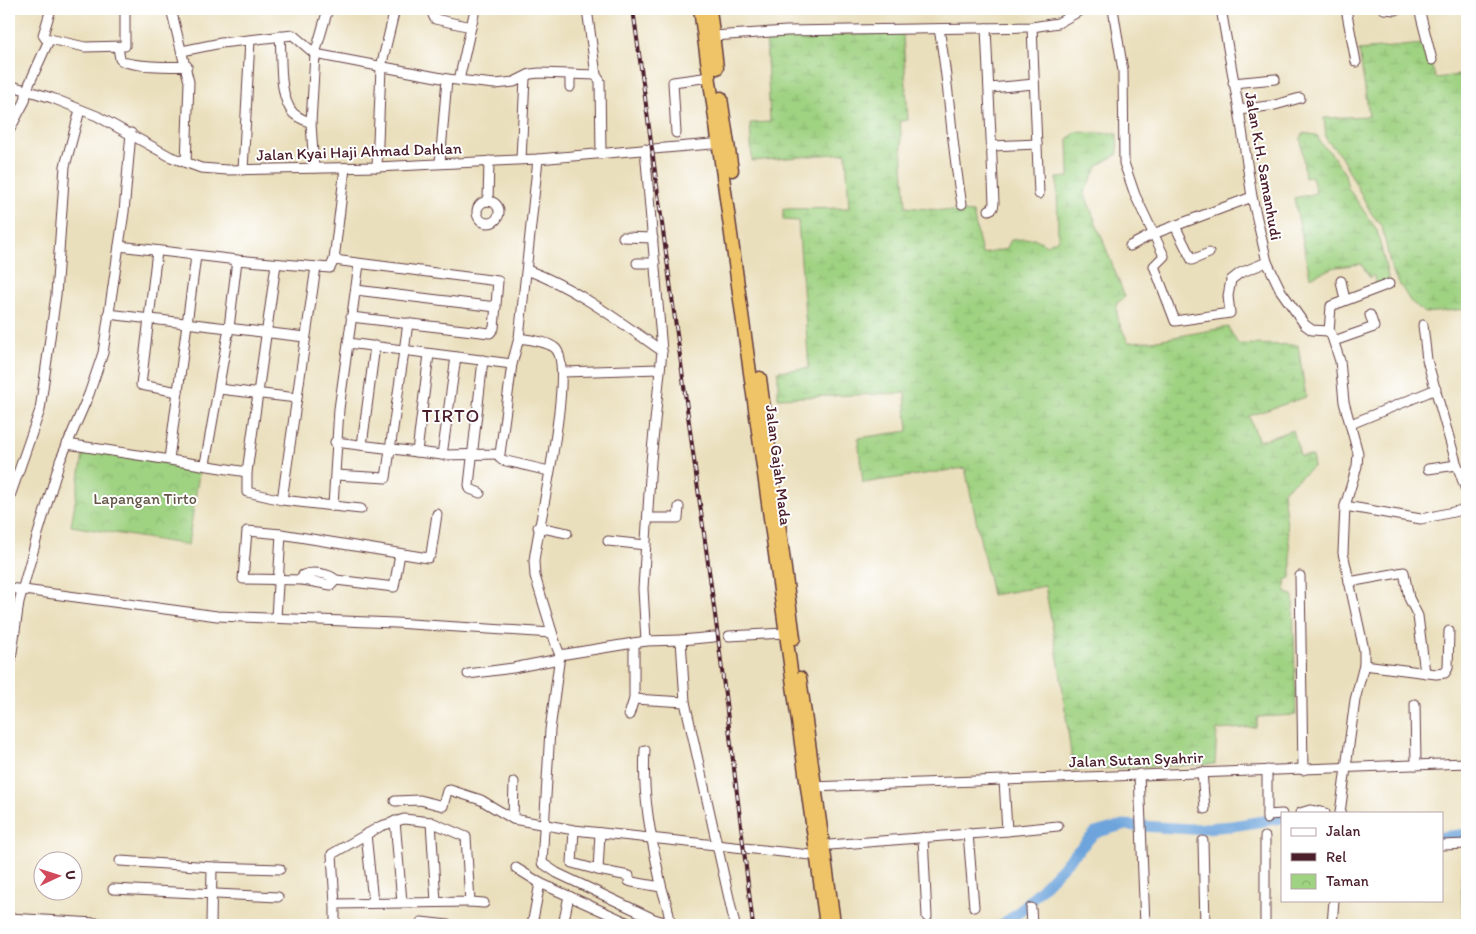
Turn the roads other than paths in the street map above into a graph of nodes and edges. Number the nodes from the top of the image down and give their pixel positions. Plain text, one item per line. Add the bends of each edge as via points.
1 (51, 9) edge
2 (125, 9) edge
3 (172, 9) edge
4 (328, 9) edge
5 (395, 9) edge
6 (435, 9) edge
7 (587, 9) edge
8 (700, 9) edge
9 (710, 9) edge
10 (1083, 9) edge
11 (1113, 9) edge
12 (1221, 9) edge
13 (1346, 9) edge
14 (1384, 9) edge
15 (1420, 9) edge
16 (1396, 10) edge
17 (474, 14) dead end
18 (471, 27) junction
19 (1032, 27) junction
20 (986, 28) junction
21 (939, 29) junction
22 (280, 36) junction
23 (713, 36) junction
24 (49, 40) junction
25 (250, 40) junction
26 (118, 47) junction
27 (182, 52) junction
28 (315, 54) junction
29 (1432, 60) dead end
30 (1356, 62) dead end
31 (186, 66) junction
32 (381, 68) junction
33 (570, 74) junction
34 (596, 75) junction
35 (710, 77) junction
36 (525, 78) junction
37 (447, 79) junction
38 (1275, 79) dead end
39 (459, 80) junction
40 (1233, 82) junction
41 (1034, 84) junction
42 (9, 85) edge
43 (570, 87) dead end
44 (990, 88) junction
45 (27, 89) junction
46 (1300, 98) dead end
47 (80, 110) junction
48 (1239, 110) junction
49 (310, 123) junction
50 (9, 131) edge
51 (131, 133) junction
52 (676, 133) dead end
53 (724, 143) junction
54 (1036, 144) junction
55 (992, 146) junction
56 (645, 149) junction
57 (600, 154) junction
58 (521, 159) junction
59 (538, 159) junction
60 (489, 161) junction
61 (186, 163) junction
62 (440, 163) junction
63 (377, 167) junction
64 (314, 168) junction
65 (345, 168) junction
66 (243, 170) junction
67 (1038, 194) dead end
68 (1252, 197) junction
69 (488, 201) dead end
70 (962, 204) dead end
71 (734, 209) junction
72 (989, 210) dead end
73 (1176, 226) junction
74 (1153, 234) junction
75 (623, 237) dead end
76 (653, 238) junction
77 (119, 246) junction
78 (1130, 246) dead end
79 (157, 251) junction
80 (1209, 253) dead end
81 (196, 256) junction
82 (237, 260) junction
83 (334, 260) junction
84 (1267, 262) junction
85 (655, 263) junction
86 (276, 264) junction
87 (359, 264) junction
88 (637, 264) dead end
89 (316, 267) junction
90 (527, 270) junction
91 (1341, 281) dead end
92 (1389, 284) dead end
93 (356, 290) junction
94 (1345, 300) junction
95 (496, 307) junction
96 (108, 314) junction
97 (1370, 315) dead end
98 (351, 317) junction
99 (150, 319) junction
100 (188, 323) junction
101 (408, 323) junction
102 (1423, 325) dead end
103 (229, 328) junction
104 (1329, 332) junction
105 (266, 333) junction
106 (305, 337) junction
107 (519, 338) junction
108 (1334, 341) junction
109 (348, 343) junction
110 (375, 346) junction
111 (404, 350) junction
112 (662, 351) junction
113 (428, 354) junction
114 (456, 357) junction
115 (483, 360) junction
116 (512, 364) junction
117 (659, 369) junction
118 (563, 372) junction
119 (219, 389) junction
120 (1436, 389) junction
121 (178, 392) junction
122 (258, 393) junction
123 (297, 398) junction
124 (1351, 424) junction
125 (335, 442) junction
126 (67, 444) junction
127 (362, 445) junction
128 (389, 448) junction
129 (417, 452) junction
130 (472, 454) junction
131 (498, 455) junction
132 (442, 456) junction
133 (169, 459) junction
134 (205, 464) junction
135 (1457, 465) junction
136 (1428, 469) dead end
137 (548, 471) junction
138 (247, 472) junction
139 (336, 475) junction
140 (480, 493) dead end
141 (1467, 493) edge
142 (9, 499) edge
143 (282, 500) junction
144 (333, 506) junction
145 (1345, 506) junction
146 (679, 507) dead end
147 (1467, 509) edge
148 (361, 510) dead end
149 (437, 514) dead end
150 (648, 518) junction
151 (538, 528) junction
152 (567, 533) dead end
153 (281, 534) junction
154 (608, 541) dead end
155 (646, 545) junction
156 (400, 554) junction
157 (1300, 576) dead end
158 (278, 581) junction
159 (1349, 582) junction
160 (9, 588) edge
161 (22, 590) junction
162 (276, 618) junction
163 (1449, 631) dead end
164 (785, 633) junction
165 (552, 634) junction
166 (729, 636) dead end
167 (714, 638) dead end
168 (681, 640) junction
169 (646, 641) junction
170 (634, 643) junction
171 (560, 657) junction
172 (1364, 664) junction
173 (1425, 673) junction
174 (9, 674) edge
175 (468, 674) dead end
176 (634, 699) junction
177 (685, 702) junction
178 (1415, 704) dead end
179 (629, 716) dead end
180 (645, 750) dead end
181 (1467, 763) edge
182 (1416, 764) junction
183 (1347, 768) junction
184 (1267, 770) junction
185 (1304, 770) junction
186 (1202, 772) junction
187 (1139, 774) junction
188 (1004, 780) junction
189 (514, 782) dead end
190 (811, 787) junction
191 (395, 801) dead end
192 (1204, 809) dead end
193 (1303, 812) edge
194 (1320, 812) edge
195 (1340, 812) edge
196 (1281, 814) edge
197 (513, 819) junction
198 (395, 821) junction
199 (431, 822) junction
200 (543, 824) junction
201 (1058, 826) dead end
202 (574, 830) junction
203 (1007, 831) junction
204 (968, 833) junction
205 (366, 834) junction
206 (600, 834) junction
207 (923, 837) junction
208 (1265, 837) dead end
209 (652, 840) junction
210 (1203, 841) dead end
211 (1467, 844) edge
212 (1444, 845) edge
213 (718, 846) junction
214 (820, 851) junction
215 (120, 861) dead end
216 (212, 866) junction
217 (516, 868) dead end
218 (280, 869) dead end
219 (598, 870) junction
220 (540, 883) junction
221 (661, 887) junction
222 (114, 889) dead end
223 (211, 895) junction
224 (569, 896) junction
225 (278, 897) dead end
226 (372, 902) junction
227 (402, 902) junction
228 (436, 902) junction
229 (470, 902) junction
230 (1334, 902) edge
231 (484, 903) dead end
232 (335, 904) junction
233 (974, 907) dead end
234 (1031, 908) dead end
235 (928, 916) dead end
236 (9, 918) edge
237 (421, 922) dead end
238 (830, 923) edge
239 (130, 925) edge
240 (211, 925) edge
241 (335, 925) edge
242 (448, 925) edge
243 (455, 925) edge
244 (532, 925) edge
245 (563, 925) edge
246 (633, 925) edge
247 (672, 925) edge
248 (734, 925) edge
249 (1032, 925) edge
250 (1145, 925) edge
251 (1205, 925) edge
252 (1265, 925) edge
253 (1332, 925) edge

1 - 24 street via 43,34
2 - 26 street via 125,45
3 - 27 street
4 - 28 street
5 - 32 street
6 - 18 street via 435,18
7 - 34 street
8 - 35 highway, Jalan Gajah Mada
9 - 23 highway, Jalan Gajah Mada
10 - 19 street via 1058,23
11 - 74 street via 1124,93 1124,158 1135,195
12 - 40 street, Jalan K.H. Samanhudi
13 - 30 street
14 - 16 street
15 - 29 street
17 - 18 street
18 - 39 street
19 - 20 street
19 - 41 street
20 - 21 street
20 - 44 street
21 - 23 street via 787,31
21 - 70 street
22 - 25 street
22 - 28 street via 296,36
22 - 49 street via 281,75 288,103 297,116
23 - 53 highway, Jalan Gajah Mada
24 - 26 street via 85,47
24 - 45 street
25 - 27 street
25 - 66 street
26 - 31 street via 124,63
27 - 31 street
28 - 32 street
28 - 49 street
31 - 61 street via 189,82
32 - 37 street
32 - 63 street
33 - 34 street
33 - 36 street via 540,73
33 - 43 street
34 - 57 street via 600,81
35 - 52 street via 673,82
35 - 53 highway, Jalan Gajah Mada
36 - 39 street via 495,84
36 - 58 street
37 - 39 street
37 - 62 street
38 - 40 street
40 - 48 street, Jalan K.H. Samanhudi
41 - 44 street
41 - 54 street
42 - 45 street, Jalan Kyai Haji Ahmad Dahlan
44 - 55 street
45 - 47 street, Jalan Kyai Haji Ahmad Dahlan
45 - 50 street via 25,101
46 - 48 street
47 - 51 street, Jalan Kyai Haji Ahmad Dahlan
47 - 142 street via 65,166 56,295 40,410
48 - 68 street, Jalan K.H. Samanhudi
49 - 64 street
51 - 61 street, Jalan Kyai Haji Ahmad Dahlan
51 - 77 street
53 - 56 street, Jalan Kyai Haji Ahmad Dahlan
53 - 71 highway, Jalan Gajah Mada
54 - 55 street
54 - 67 street
55 - 72 street via 994,206
56 - 57 street, Jalan Kyai Haji Ahmad Dahlan
56 - 76 street
57 - 59 street, Jalan Kyai Haji Ahmad Dahlan
58 - 59 street, Jalan Kyai Haji Ahmad Dahlan
58 - 60 street, Jalan Kyai Haji Ahmad Dahlan
59 - 90 street
60 - 62 street, Jalan Kyai Haji Ahmad Dahlan
60 - 69 street
61 - 66 street, Jalan Kyai Haji Ahmad Dahlan via 201,168
62 - 63 street, Jalan Kyai Haji Ahmad Dahlan
63 - 65 street, Jalan Kyai Haji Ahmad Dahlan
64 - 65 street, Jalan Kyai Haji Ahmad Dahlan
64 - 66 street, Jalan Kyai Haji Ahmad Dahlan
65 - 83 street
68 - 73 street
68 - 84 street, Jalan K.H. Samanhudi
71 - 164 highway, Jalan Gajah Mada
71 - 190 highway, Jalan Gajah Mada
73 - 74 street
73 - 80 street via 1192,259
74 - 78 street
74 - 84 street via 1164,256 1154,266 1176,321 1230,313 1228,296 1231,280
75 - 76 street
76 - 85 street
77 - 79 street
77 - 96 street
79 - 81 street
79 - 99 street
81 - 82 street
81 - 100 street
82 - 86 street
82 - 103 street
83 - 87 street
83 - 89 street via 330,268
84 - 104 street, Jalan K.H. Samanhudi via 1277,284 1305,325 1312,330
85 - 88 street
85 - 112 street
86 - 89 street
86 - 105 street
87 - 93 street
87 - 95 street via 496,280
89 - 106 street
90 - 107 street
90 - 112 street via 572,291
91 - 94 street
92 - 94 street
93 - 95 street
93 - 98 street
94 - 104 street via 1330,306
95 - 101 street via 493,332 486,334
96 - 99 street
96 - 126 street via 97,373
97 - 108 street via 1374,326 1370,330
98 - 101 street
98 - 109 street
99 - 100 street
99 - 121 street via 141,385
100 - 103 street
100 - 121 street
101 - 111 street
102 - 120 street via 1427,360
103 - 105 street
103 - 119 street
104 - 108 street
105 - 106 street
105 - 122 street
106 - 123 street
107 - 116 street
107 - 118 street via 551,346 557,351
108 - 124 street
109 - 110 street
109 - 125 street
110 - 111 street
110 - 127 street
111 - 113 street
111 - 128 street
112 - 117 street
113 - 114 street
113 - 129 street
114 - 115 street
114 - 132 street
115 - 116 street
115 - 130 street
116 - 131 street
117 - 118 street
117 - 150 street
118 - 137 street via 560,409
119 - 122 street
119 - 134 street
120 - 124 street
120 - 135 street
121 - 133 street
122 - 123 street
122 - 138 street
123 - 143 street
124 - 145 street via 1358,447 1358,464
125 - 127 street
125 - 139 street
126 - 133 street
126 - 161 street
127 - 128 street
128 - 129 street
128 - 139 street via 387,474 383,480
129 - 132 street
130 - 131 street
130 - 132 street
130 - 140 street via 469,488
131 - 137 street via 502,460
133 - 134 street
134 - 138 street
135 - 136 street
135 - 141 street
137 - 151 street
138 - 143 street via 247,492
139 - 144 street
143 - 144 street
144 - 148 street
145 - 147 street via 1421,519
145 - 159 street via 1343,553
146 - 150 street via 678,518
149 - 156 street via 430,557
150 - 155 street
151 - 152 street
151 - 165 street via 535,576
153 - 156 street
153 - 158 street
153 - 158 street via 247,531 242,576 247,580
154 - 155 street
155 - 169 street via 643,589
156 - 158 street via 395,587 336,580 332,576 309,573 303,575 302,580
157 - 185 street
158 - 162 street
159 - 172 street via 1363,637
159 - 173 street via 1404,572 1409,598 1418,616
160 - 161 street
161 - 162 street via 217,616
161 - 174 street
162 - 165 street
163 - 173 street via 1447,672
164 - 166 street
164 - 190 highway, Jalan Gajah Mada
165 - 171 street
167 - 168 street
168 - 169 street
168 - 177 street
169 - 170 street
170 - 171 street
170 - 176 street
171 - 175 street
171 - 200 street
172 - 173 street
172 - 183 street via 1355,700
176 - 177 street
176 - 179 street
177 - 213 street
178 - 182 street
180 - 209 street via 644,786
181 - 182 street, Jalan Sutan Syahrir
182 - 183 street, Jalan Sutan Syahrir
183 - 185 street, Jalan Sutan Syahrir
183 - 195 street
184 - 185 street, Jalan Sutan Syahrir
184 - 186 street, Jalan Sutan Syahrir
184 - 196 street via 1267,817
186 - 187 street, Jalan Sutan Syahrir
186 - 192 street
187 - 188 street, Jalan Sutan Syahrir
187 - 250 street
188 - 190 street, Jalan Sutan Syahrir
188 - 203 street
189 - 197 street
190 - 214 highway, Jalan Gajah Mada
191 - 197 street via 420,800 443,806 450,790 481,800
193 - 194 street
197 - 200 street
198 - 199 street
198 - 205 street
198 - 227 street
199 - 228 street
199 - 229 street via 466,837
200 - 202 street
200 - 247 street via 543,865
201 - 203 street
202 - 206 street
202 - 219 street via 572,863
203 - 204 street
204 - 207 street
204 - 233 street
205 - 226 street
205 - 232 street via 332,854
206 - 209 street
206 - 219 street
207 - 214 street
207 - 235 street
208 - 252 street
209 - 213 street
209 - 221 street
210 - 251 street
211 - 212 street
213 - 214 street
213 - 248 street
214 - 238 highway, Jalan Gajah Mada
215 - 216 street
216 - 218 street
216 - 223 street
217 - 220 street
219 - 221 street via 629,876 629,882
220 - 224 street
220 - 244 street
221 - 247 street
222 - 223 street
223 - 225 street
223 - 240 street
224 - 245 street
224 - 246 street
226 - 227 street
226 - 232 street
227 - 228 street
228 - 229 street
229 - 231 street
230 - 253 street
232 - 241 street
234 - 249 street
236 - 239 street
237 - 242 street
242 - 243 street

